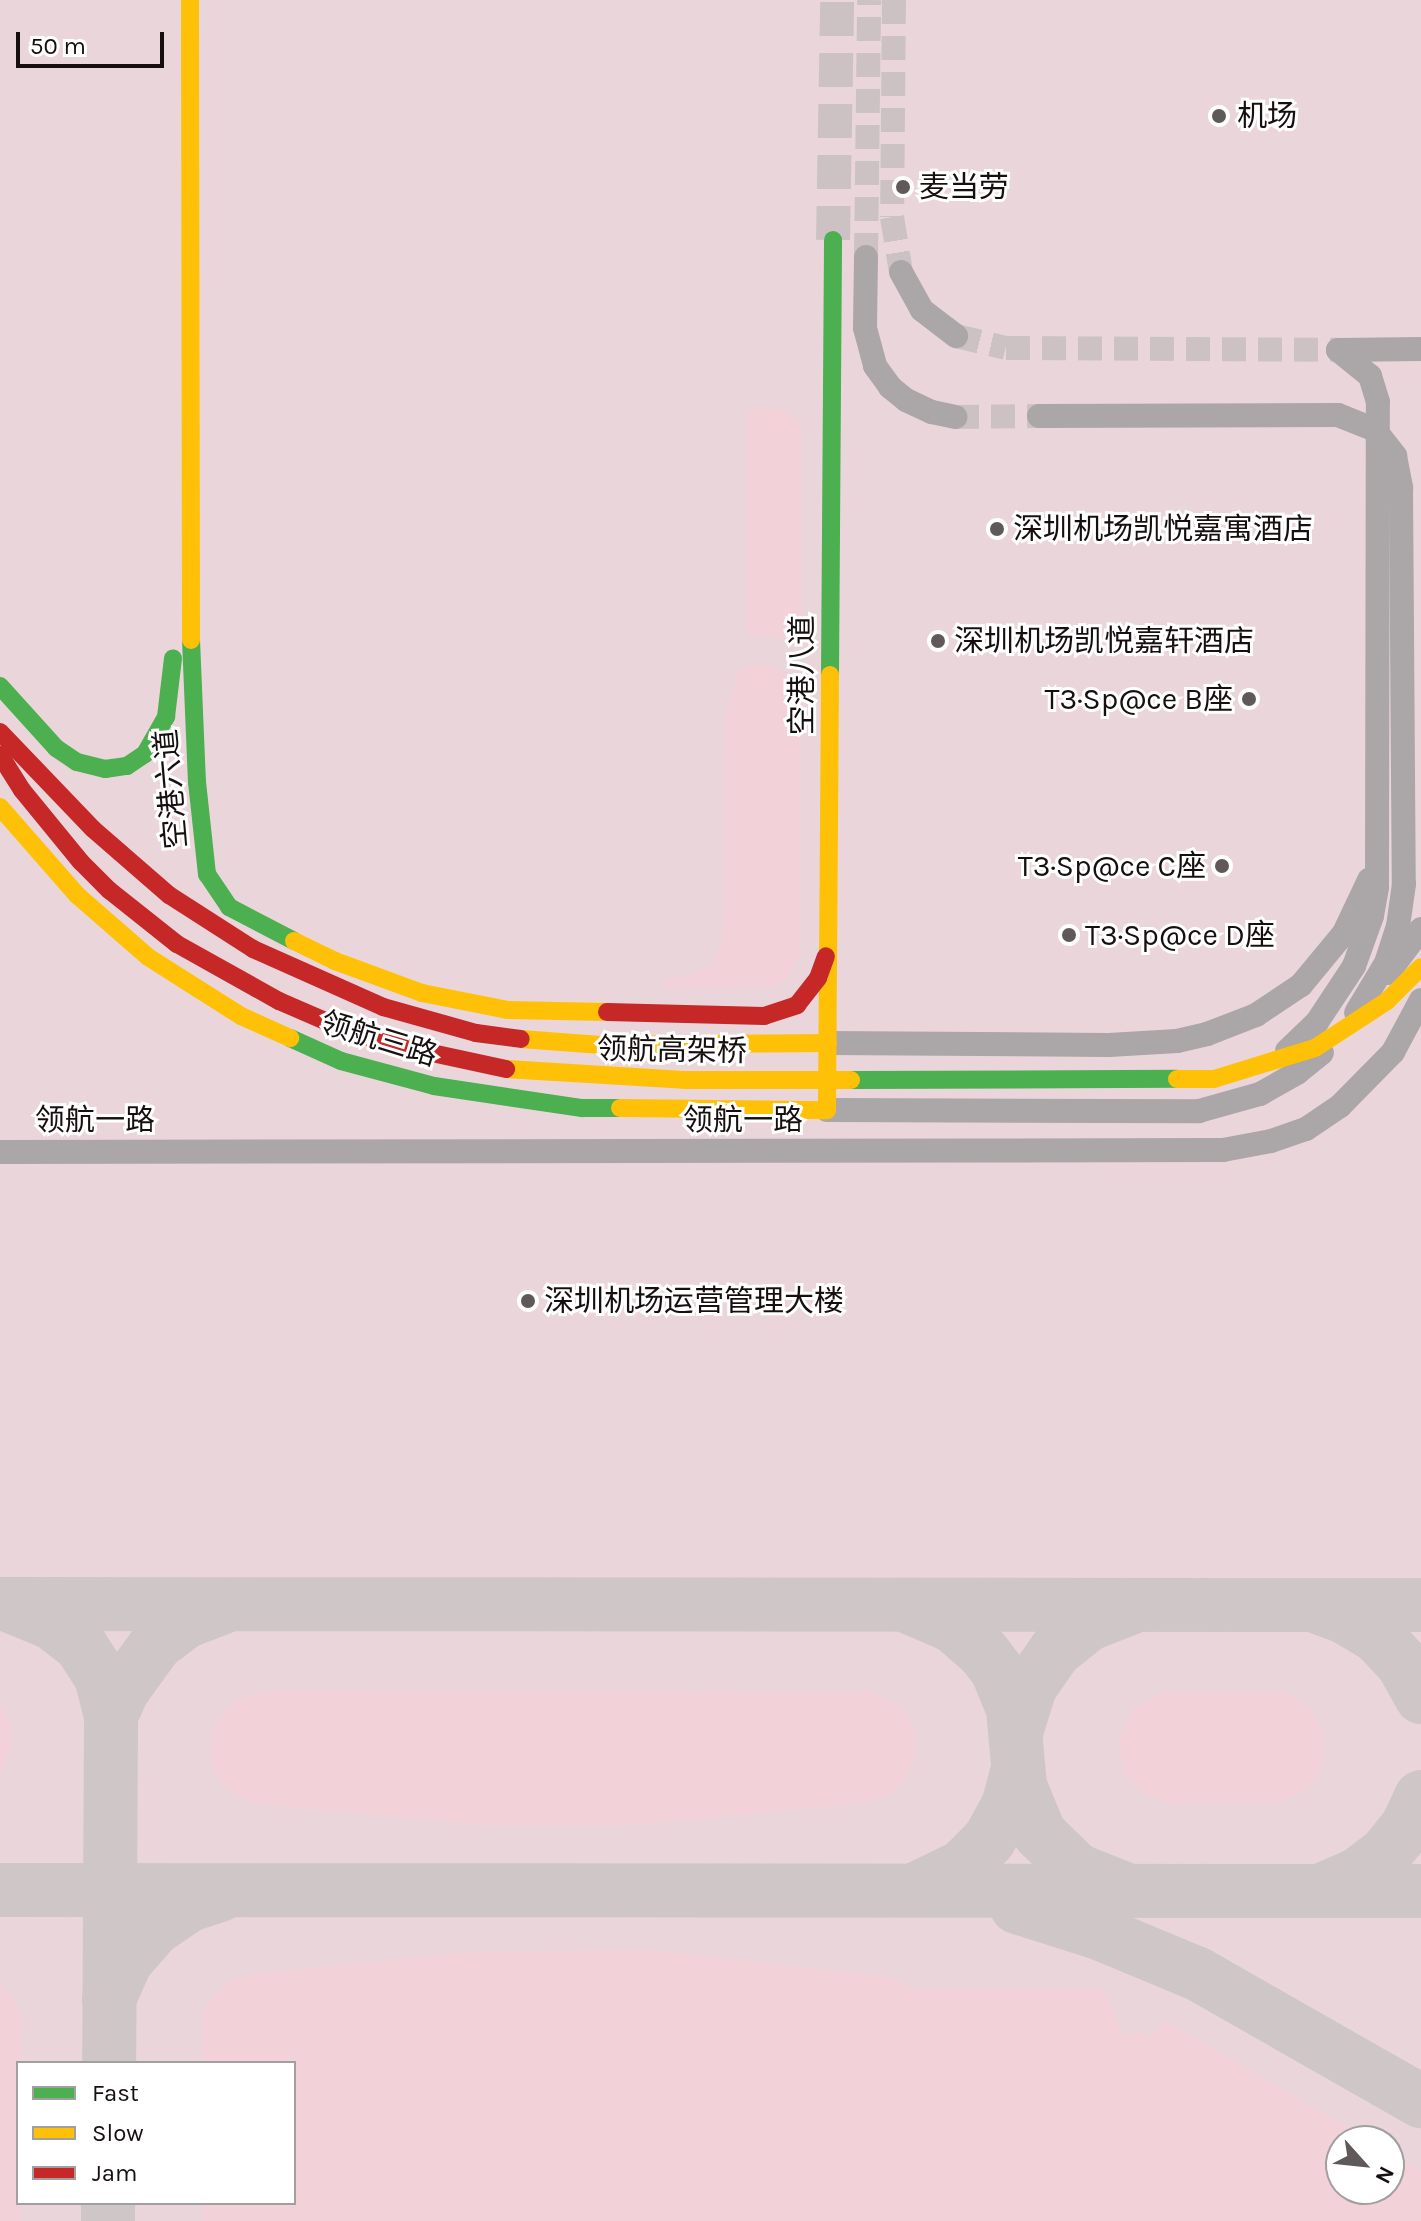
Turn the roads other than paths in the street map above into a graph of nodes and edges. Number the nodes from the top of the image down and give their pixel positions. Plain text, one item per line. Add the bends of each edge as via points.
1 (190, 0) edge
2 (833, 240) tunnel mouth
3 (866, 257) tunnel mouth
4 (901, 272) tunnel mouth
5 (956, 336) tunnel mouth
6 (1421, 349) edge
7 (1039, 416) tunnel mouth
8 (955, 417) tunnel mouth
9 (188, 583) junction
10 (0, 686) edge
11 (0, 732) edge
12 (0, 755) edge
13 (0, 807) edge
14 (1380, 839) junction
15 (1421, 929) edge
16 (829, 946) junction
17 (1421, 967) edge
18 (1421, 1000) edge
19 (828, 1043) junction
20 (1214, 1079) junction
21 (827, 1110) junction
22 (1146, 1113) junction
23 (0, 1152) edge

1 - 9 main road, 空港六道
2 - 16 main road, 空港八道
3 - 8 street via 867,342 882,378 913,405
4 - 5 street via 922,310
6 - 14 street via 1338,350 1370,376 1378,402
7 - 22 street via 1338,415 1375,430 1395,456 1399,473 1405,843 1398,926 1386,963 1365,1002 1331,1045 1297,1073 1260,1094 1199,1111
9 - 10 main road via 166,717 145,754 127,766 105,769 77,762 56,748
9 - 16 main road, 空港六道 via 207,874 229,907 257,923 335,961 422,993 560,1014 783,1012 808,994
11 - 19 main road via 93,829 200,917 253,949 383,1007 476,1033 542,1041
12 - 20 main road, 领航高架桥 via 53,832 109,890 177,944 279,1001 381,1042 493,1067 598,1077
13 - 21 main road, 领航三路 via 77,895 148,957 241,1016 341,1061 434,1086 582,1108
14 - 19 street via 1360,905 1324,961 1278,1003 1234,1025 1153,1043
14 - 22 street via 1377,887 1365,940 1347,979 1317,1022 1272,1065 1248,1079 1189,1105
15 - 20 street via 1388,973 1327,1026 1291,1049
16 - 19 main road, 空港八道
17 - 20 main road, 领航高架桥 via 1367,1016 1315,1048
18 - 23 street, 领航一路 via 1393,1052 1340,1106 1306,1129 1223,1150
19 - 21 main road, 空港八道
21 - 22 street

